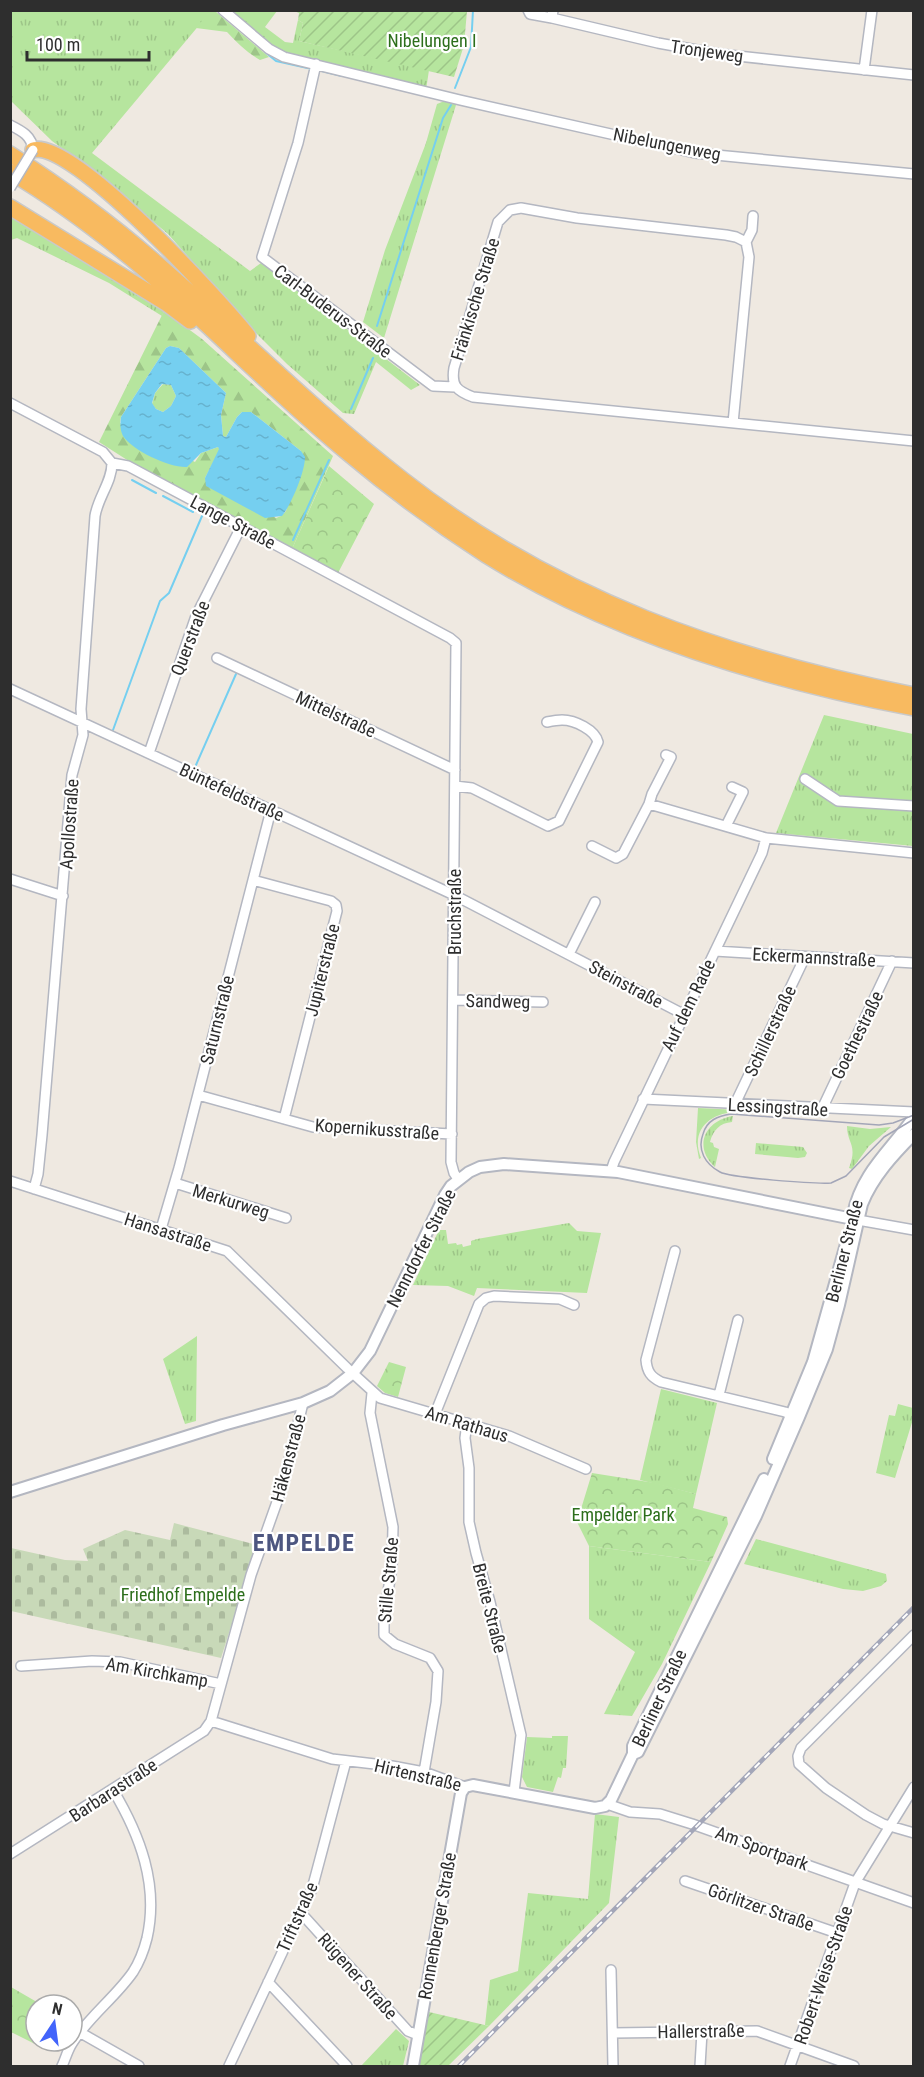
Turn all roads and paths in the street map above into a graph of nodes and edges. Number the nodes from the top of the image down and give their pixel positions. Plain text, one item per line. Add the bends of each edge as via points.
1 (224, 10) edge
2 (528, 10) edge
3 (872, 10) edge
4 (553, 14) edge
5 (316, 64) junction
6 (864, 70) junction
7 (914, 75) edge
8 (10, 125) edge
9 (33, 150) junction
10 (10, 154) edge
11 (10, 172) edge
12 (914, 174) edge
13 (10, 188) edge
14 (10, 207) edge
15 (753, 216) dead end
16 (746, 242) junction
17 (243, 360) junction
18 (276, 371) junction
19 (455, 387) junction
20 (10, 403) edge
21 (733, 423) junction
22 (914, 441) edge
23 (112, 463) junction
24 (241, 527) junction
25 (456, 643) joint
26 (217, 658) dead end
27 (10, 689) edge
28 (914, 695) edge
29 (914, 708) edge
30 (82, 721) junction
31 (548, 722) dead end
32 (149, 753) junction
33 (666, 755) dead end
34 (455, 770) junction
35 (805, 779) dead end
36 (455, 786) junction
37 (732, 786) dead end
38 (649, 804) junction
39 (914, 806) edge
40 (271, 810) junction
41 (726, 826) junction
42 (766, 838) junction
43 (592, 846) dead end
44 (914, 853) edge
45 (10, 879) edge
46 (254, 880) junction
47 (454, 895) junction
48 (63, 896) junction
49 (595, 902) dead end
50 (715, 951) junction
51 (569, 954) junction
52 (805, 957) junction
53 (892, 961) junction
54 (914, 963) edge
55 (453, 1000) junction
56 (543, 1002) dead end
57 (683, 1014) junction
58 (198, 1095) junction
59 (643, 1099) junction
60 (735, 1104) junction
61 (822, 1109) junction
62 (914, 1112) edge
63 (914, 1117) edge
64 (284, 1119) junction
65 (452, 1134) junction
66 (914, 1134) edge
67 (611, 1171) junction
68 (458, 1179) junction
69 (10, 1181) edge
70 (175, 1184) junction
71 (34, 1189) junction
72 (286, 1218) dead end
73 (855, 1220) junction
74 (161, 1229) junction
75 (914, 1230) edge
76 (675, 1251) dead end
77 (574, 1305) dead end
78 (738, 1320) dead end
79 (353, 1373) junction
80 (372, 1393) junction
81 (719, 1395) junction
82 (303, 1403) junction
83 (435, 1414) junction
84 (796, 1416) junction
85 (467, 1423) junction
86 (586, 1469) dead end
87 (10, 1492) edge
88 (914, 1635) edge
89 (21, 1666) dead end
90 (221, 1684) junction
91 (211, 1721) junction
92 (346, 1761) junction
93 (424, 1772) junction
94 (465, 1787) junction
95 (914, 1787) edge
96 (113, 1790) junction
97 (513, 1792) junction
98 (607, 1804) junction
99 (890, 1826) junction
100 (914, 1833) edge
101 (10, 1854) edge
102 (685, 1881) dead end
103 (855, 1883) junction
104 (914, 1903) edge
105 (301, 1913) junction
106 (837, 1933) junction
107 (611, 1970) dead end
108 (268, 1982) junction
109 (84, 2029) edge
110 (613, 2032) junction
111 (702, 2032) junction
112 (84, 2035) edge
113 (418, 2035) junction
114 (798, 2045) junction
115 (139, 2067) edge
116 (229, 2067) edge
117 (348, 2067) edge
118 (412, 2067) edge
119 (613, 2067) edge
120 (700, 2067) edge
121 (790, 2067) edge
122 (854, 2067) edge

1 - 5 street via 275,52
2 - 4 street, Tronjeweg via 530,14
3 - 6 street
4 - 6 street, Tronjeweg via 658,43 719,54
5 - 12 street, Nibelungenweg via 695,153
5 - 19 street, Carl-Buderus-Straße via 298,142 262,257 433,386
6 - 7 street, Tronjeweg
8 - 9 street via 28,137
9 - 13 street, bridge
9 - 18 highway via 42,148 92,178 149,228 234,318
10 - 18 highway via 99,215
11 - 17 highway via 105,237
14 - 17 highway via 166,303
15 - 16 street
16 - 19 street, Fränkische Straße via 726,235 588,220 521,208 510,210 498,222 454,368
16 - 21 street via 749,257
17 - 29 highway via 418,509 488,556 553,591 685,648 828,690
18 - 28 highway via 317,410 428,500 492,543 559,580 689,636 820,674
19 - 21 street, Fränkische Straße via 473,397
20 - 23 street, Lange Straße via 103,452
21 - 22 street, Fränkische Straße
23 - 24 street, Lange Straße via 128,466
23 - 30 street, Apollostraße via 95,516
24 - 25 street, Lange Straße
24 - 32 street, Querstraße via 196,616
25 - 34 street, Bruchstraße
26 - 34 street, Mittelstraße
27 - 30 street, Büntefeldstraße
30 - 32 street, Büntefeldstraße
30 - 48 street, Apollostraße via 83,735 72,775
31 - 36 street via 564,719 582,726 596,735 598,742 559,821 548,826 472,788
32 - 40 street, Büntefeldstraße
33 - 38 street via 671,757
34 - 36 street, Bruchstraße
35 - 39 street via 838,801
36 - 47 street, Bruchstraße
37 - 41 street via 743,792
38 - 41 street
38 - 43 street via 623,854 616,858
40 - 46 street, Saturnstraße
40 - 47 street, Büntefeldstraße
41 - 42 street
42 - 44 street
42 - 50 street, Auf dem Rade
45 - 48 street
46 - 58 street, Saturnstraße
46 - 64 street, Jupiterstraße via 331,901 337,911
47 - 51 street, Steinstraße
47 - 55 street, Bruchstraße
48 - 71 street, Apollostraße
49 - 51 street, Steinstraße
50 - 52 street, Eckermannstraße
50 - 57 street, Auf dem Rade
51 - 57 street, Steinstraße
52 - 53 street, Eckermannstraße
52 - 60 street, Schillerstraße
53 - 54 street, Eckermannstraße
53 - 61 street, Goethestraße
55 - 56 street, Sandweg
55 - 65 street, Bruchstraße
57 - 59 street, Auf dem Rade
58 - 64 street, Kopernikusstraße
58 - 70 street, Saturnstraße
59 - 60 street, Lessingstraße
59 - 67 street, Auf dem Rade
60 - 61 street, Lessingstraße
61 - 62 street, Lessingstraße
63 - 73 street, Berliner Straße via 865,1179 858,1192
64 - 65 street, Kopernikusstraße via 313,1127
65 - 68 street, Bruchstraße via 451,1162
66 - 73 street, Berliner Straße via 868,1190
67 - 68 street, Nenndorfer Straße via 492,1165
67 - 73 street, Nenndorfer Straße
68 - 79 street, Nenndorfer Straße via 445,1195 370,1351
69 - 71 street, Hansastraße
70 - 72 street, Merkurweg
70 - 74 street, Saturnstraße
71 - 74 street, Hansastraße
73 - 75 street, Nenndorfer Straße
73 - 84 street, Berliner Straße via 839,1305 826,1349
74 - 79 street, Hansastraße via 227,1251
76 - 81 street via 646,1360 647,1370 661,1382
77 - 83 street via 560,1299 486,1298 479,1304
78 - 81 street
79 - 80 street, Am Rathaus
79 - 82 street, Nenndorfer Straße
80 - 83 street, Am Rathaus
80 - 93 street, Stille Straße via 370,1413 393,1527 384,1635 395,1644 430,1658 438,1671
81 - 84 street
82 - 87 street, Nenndorfer Straße
82 - 90 street, Häkenstraße via 283,1485 251,1575
83 - 85 street, Am Rathaus
84 - 98 street, Berliner Straße via 736,1555 638,1752 633,1754
85 - 86 street, Am Rathaus
85 - 97 street, Breite Straße via 469,1522 520,1726
88 - 99 street via 801,1748 798,1756 799,1764 826,1788
89 - 90 street, Am Kirchkamp via 120,1662
90 - 91 street, Häkenstraße
91 - 92 street, Hirtenstraße
91 - 96 street, Barbarastraße via 204,1731
92 - 93 street, Hirtenstraße
92 - 105 street, Triftstraße via 312,1889
93 - 94 street, Hirtenstraße
94 - 97 street, Hirtenstraße
94 - 113 street, Ronnenberger Straße via 460,1797
95 - 99 street, Robert-Weise-Straße
96 - 101 street, Barbarastraße
96 - 109 street via 143,1851 149,1874 150,1924 134,1971
97 - 98 street, Hirtenstraße via 595,1808
98 - 103 street, Am Sportpark via 692,1824
99 - 100 street
99 - 103 street, Robert-Weise-Straße
102 - 106 street, Görlitzer Straße
103 - 104 street, Am Sportpark
103 - 106 street, Robert-Weise-Straße
105 - 108 street, Triftstraße
105 - 113 street, Rügener Straße via 408,2031
106 - 114 street, Robert-Weise-Straße
107 - 110 street
108 - 116 street, Triftstraße
108 - 117 street
110 - 111 street, Hallerstraße
110 - 119 street
111 - 114 street, Hallerstraße via 758,2031
111 - 120 street
112 - 115 street
113 - 118 street, Ronnenberger Straße
114 - 121 street, Robert-Weise-Straße
114 - 122 street, Hallerstraße

